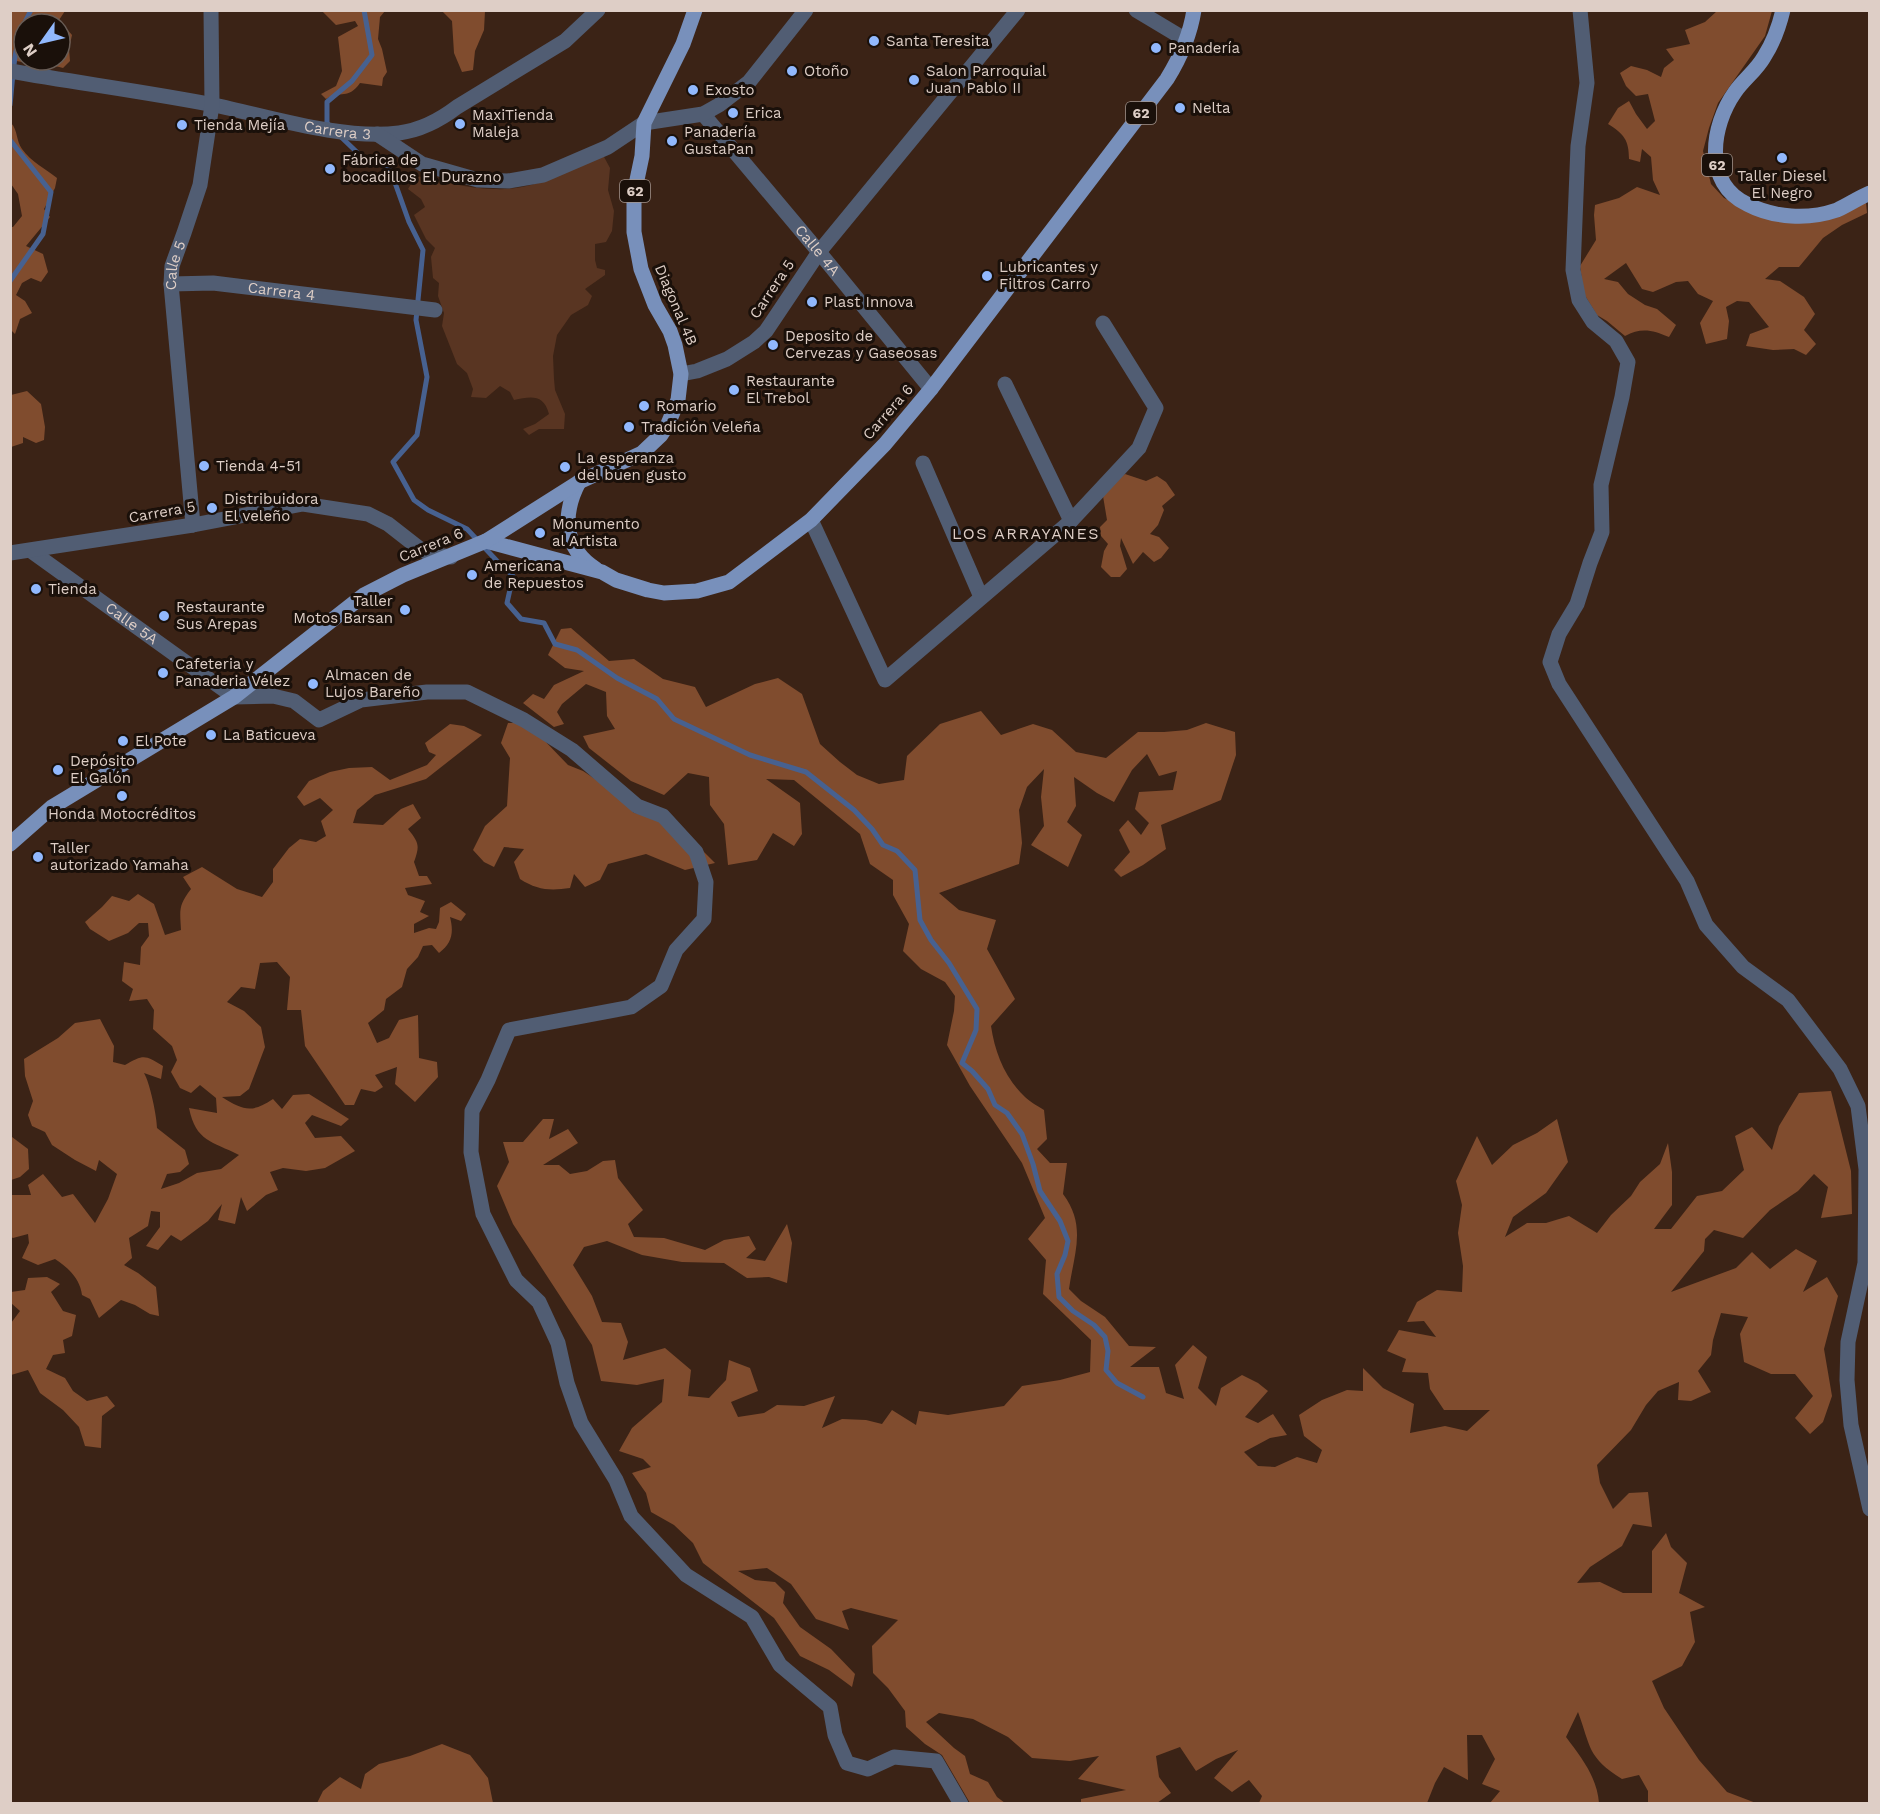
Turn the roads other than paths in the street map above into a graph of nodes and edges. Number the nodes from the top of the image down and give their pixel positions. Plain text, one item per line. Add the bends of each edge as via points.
1 (211, 10) edge
2 (598, 10) edge
3 (695, 10) edge
4 (806, 10) edge
5 (1018, 10) edge
6 (1136, 10) edge
7 (1194, 10) edge
8 (1580, 10) edge
9 (1783, 10) edge
10 (1186, 40) junction
11 (16, 72) edge
12 (212, 105) junction
13 (703, 114) junction
14 (644, 123) junction
15 (377, 134) junction
16 (1867, 195) edge
17 (819, 252) junction
18 (171, 284) junction
19 (435, 310) dead end
20 (1103, 323) dead end
21 (681, 374) junction
22 (1005, 384) dead end
23 (931, 389) junction
24 (923, 463) dead end
25 (579, 482) junction
26 (810, 520) junction
27 (1071, 521) junction
28 (193, 525) junction
29 (486, 542) junction
30 (31, 552) junction
31 (10, 554) edge
32 (451, 557) junction
33 (602, 573) junction
34 (981, 597) junction
35 (234, 697) junction
36 (10, 844) edge
37 (1869, 1509) edge
38 (961, 1803) edge

1 - 12 street, Calle 5
2 - 15 street, Carrera 3 via 566,41 444,117 414,130
3 - 14 main road, Diagonal 4B / 62 via 683,44
4 - 13 street via 749,82
5 - 17 street, Carrera 5
6 - 10 street
7 - 10 main road, 62
8 - 37 street via 1587,83 1578,146 1573,270 1579,300 1593,322 1616,341 1628,362 1601,485 1602,532 1577,604 1558,634 1550,662 1559,684 1687,881 1706,925 1743,967 1788,1000 1840,1069 1858,1106 1866,1169 1865,1263 1848,1341 1847,1380 1851,1425
9 - 16 main road, 62 via 1764,58 1736,91 1723,114 1715,149 1721,178 1740,200 1789,216 1836,210
10 - 23 main road, 62 via 1167,79
11 - 12 street, Carrera 3
12 - 15 street, Carrera 3 via 315,127
12 - 18 street, Calle 5 via 200,185 172,266
13 - 14 street
13 - 17 street, Calle 4A
14 - 15 street via 608,147 543,174 508,182 478,180 422,164
14 - 21 main road, Diagonal 4B / 62 via 634,194 634,232 647,287 670,330
17 - 21 street, Carrera 5 via 766,331 727,359
17 - 23 street, Calle 4A
18 - 19 street, Carrera 4 via 213,283
18 - 28 street, Calle 5
20 - 27 street via 1156,408 1139,448
21 - 25 main road, 62 via 674,413 656,440 642,453
22 - 27 street
23 - 26 main road, Carrera 6 / 62 via 885,444
24 - 34 street
25 - 29 main road
25 - 33 main road, 62 via 568,506 570,536 585,561
26 - 33 main road, Carrera 6 / 62 via 729,582 713,588 664,593 632,586
26 - 34 street via 885,680
27 - 34 street
28 - 30 street, Carrera 5
28 - 32 street, Carrera 5 via 303,504 368,514 420,549
29 - 32 main road, Carrera 6
29 - 33 main road, Carrera 6
30 - 31 street, Carrera 5
30 - 35 street, Calle 5A
32 - 35 main road, Carrera 6 via 364,595
35 - 36 main road, Carrera 6 via 52,807
35 - 38 street via 273,696 294,701 319,720 361,700 427,692 467,692 524,720 572,750 637,806 663,816 696,852 706,882 704,919 676,950 661,986 631,1006 509,1030 472,1111 471,1152 483,1214 516,1280 539,1302 558,1343 581,1423 616,1480 631,1516 686,1575 752,1617 780,1665 830,1707 847,1763 868,1769 894,1757 936,1761

